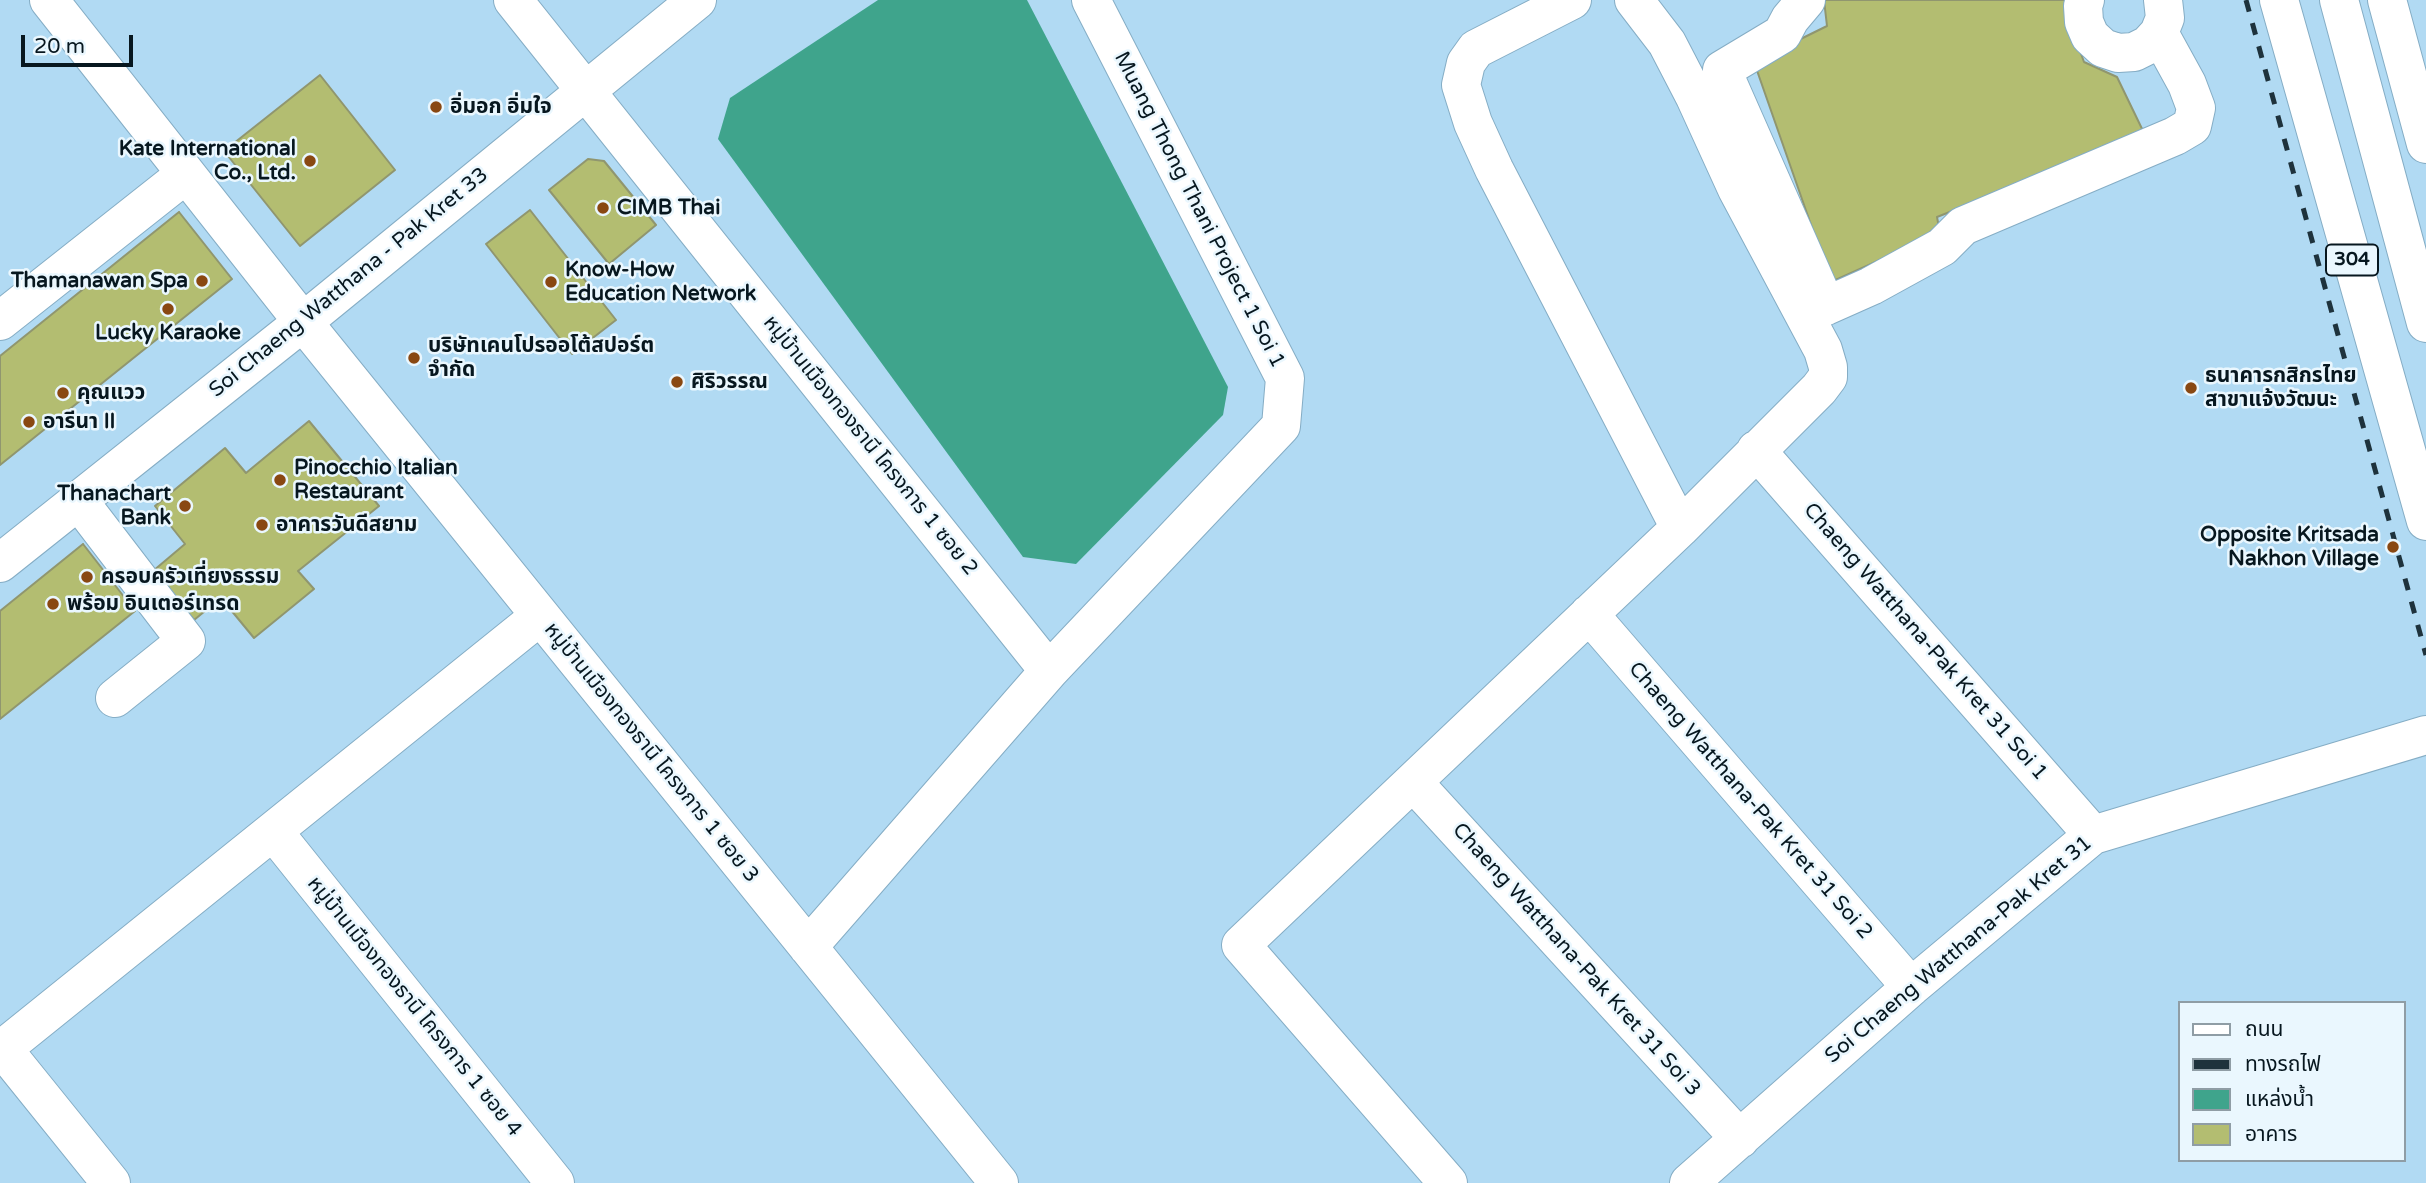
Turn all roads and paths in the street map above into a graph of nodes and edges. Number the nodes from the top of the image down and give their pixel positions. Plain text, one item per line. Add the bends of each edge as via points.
1 (49, 0) edge
2 (513, 0) edge
3 (696, 0) edge
4 (1091, 0) edge
5 (1572, 0) edge
6 (1634, 0) edge
7 (1806, 0) edge
8 (2085, 0) edge
9 (2279, 0) edge
10 (2339, 0) edge
11 (2387, 0) edge
12 (2164, 9) edge
13 (585, 91) junction
14 (2426, 145) edge
15 (186, 174) junction
16 (0, 321) edge
17 (303, 322) junction
18 (2426, 323) edge
19 (1756, 450) junction
20 (78, 500) junction
21 (2426, 521) edge
22 (1680, 528) junction
23 (0, 563) edge
24 (1589, 614) junction
25 (540, 616) junction
26 (1049, 671) junction
27 (115, 698) dead end
28 (2426, 735) edge
29 (1413, 782) junction
30 (273, 831) junction
31 (2093, 835) junction
32 (808, 947) junction
33 (1911, 987) junction
34 (2, 1050) edge
35 (1740, 1139) junction
36 (111, 1183) edge
37 (555, 1183) edge
38 (999, 1183) edge
39 (1448, 1183) edge
40 (1689, 1183) edge

1 - 15 street, หมู่บ้านเมืองทองธานี โครงการ 1 ซอย 3
2 - 13 street, หมู่บ้านเมืองทองธานี โครงการ 1 ซอย 2
3 - 13 street, Soi Chaeng Watthana - Pak Kret 33
4 - 26 street, Muang Thong Thani Project 1 Soi 1 via 1285,378 1281,426
5 - 22 street via 1476,49 1466,63 1461,85 1494,169
6 - 19 street via 1667,43 1828,367 1828,377 1819,389
7 - 12 street via 1782,34 1722,70 1826,306 1942,247 1963,226 2192,126 2196,108
8 - 12 street via 2084,22 2091,36 2103,48 2118,53 2148,45
9 - 21 street, 304
10 - 18 street
11 - 14 street
13 - 17 street, Soi Chaeng Watthana - Pak Kret 33
13 - 26 street, หมู่บ้านเมืองทองธานี โครงการ 1 ซอย 2
15 - 16 street
15 - 17 street, หมู่บ้านเมืองทองธานี โครงการ 1 ซอย 3
17 - 20 street, Soi Chaeng Watthana - Pak Kret 33
17 - 25 street, หมู่บ้านเมืองทองธานี โครงการ 1 ซอย 3
19 - 22 street
19 - 31 street, Chaeng Watthana-Pak Kret 31 Soi 1
20 - 23 street, Soi Chaeng Watthana - Pak Kret 33
20 - 27 street via 186,641
22 - 24 street
24 - 29 street
24 - 33 street, Chaeng Watthana-Pak Kret 31 Soi 2
25 - 30 street
25 - 32 street, หมู่บ้านเมืองทองธานี โครงการ 1 ซอย 3
26 - 32 street
28 - 31 street, Soi Chaeng Watthana-Pak Kret 31
29 - 35 street, Chaeng Watthana-Pak Kret 31 Soi 3
29 - 39 street via 1241,945
30 - 34 street
30 - 37 street, หมู่บ้านเมืองทองธานี โครงการ 1 ซอย 4
31 - 33 street, Soi Chaeng Watthana-Pak Kret 31
32 - 38 street, หมู่บ้านเมืองทองธานี โครงการ 1 ซอย 3
33 - 35 street, Soi Chaeng Watthana-Pak Kret 31
34 - 36 street
35 - 40 street, Soi Chaeng Watthana-Pak Kret 31

